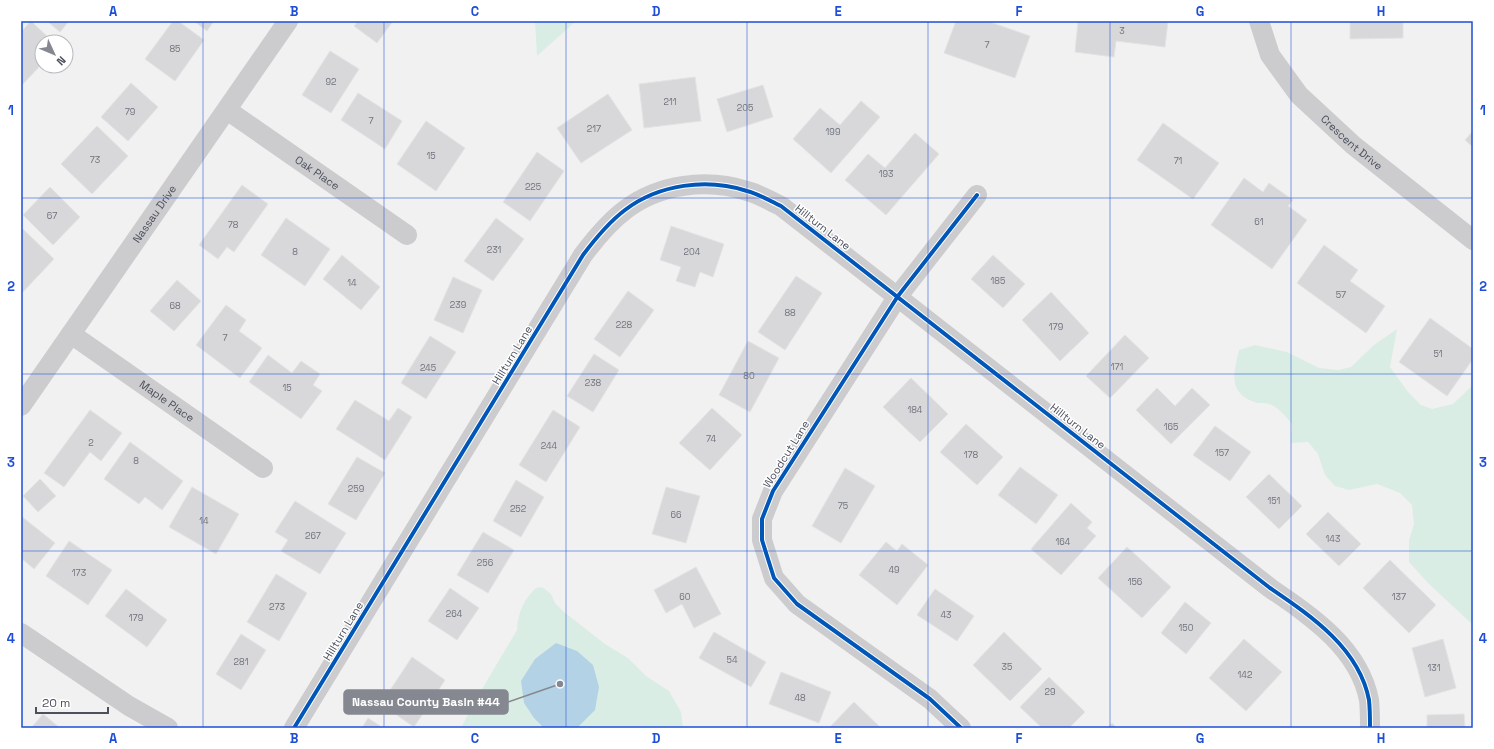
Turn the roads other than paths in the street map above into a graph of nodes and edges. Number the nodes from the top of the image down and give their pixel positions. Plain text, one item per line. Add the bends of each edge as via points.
1 (288, 21) edge
2 (1259, 21) edge
3 (227, 110) junction
4 (977, 195) dead end
5 (407, 235) dead end
6 (1473, 240) edge
7 (898, 296) junction
8 (71, 334) junction
9 (21, 406) edge
10 (263, 468) dead end
11 (21, 633) edge
12 (168, 728) edge
13 (294, 728) edge
14 (961, 728) edge
15 (1370, 728) edge

1 - 3 street, Nassau Drive
2 - 6 street, Crescent Drive via 1270,55 1299,95 1353,145
3 - 5 street, Oak Place
3 - 8 street, Nassau Drive
4 - 7 street, Woodcut Lane
7 - 13 street, Hillturn Lane via 781,206 748,191 720,184 696,183 652,194 625,210 597,237 584,255
7 - 14 street, Woodcut Lane via 773,491 762,519 762,540 774,578 797,604 930,699
7 - 15 street, Hillturn Lane via 1270,588 1314,618 1339,643 1359,673 1368,700
8 - 9 street, Nassau Drive
8 - 10 street, Maple Place
11 - 12 street via 129,706

